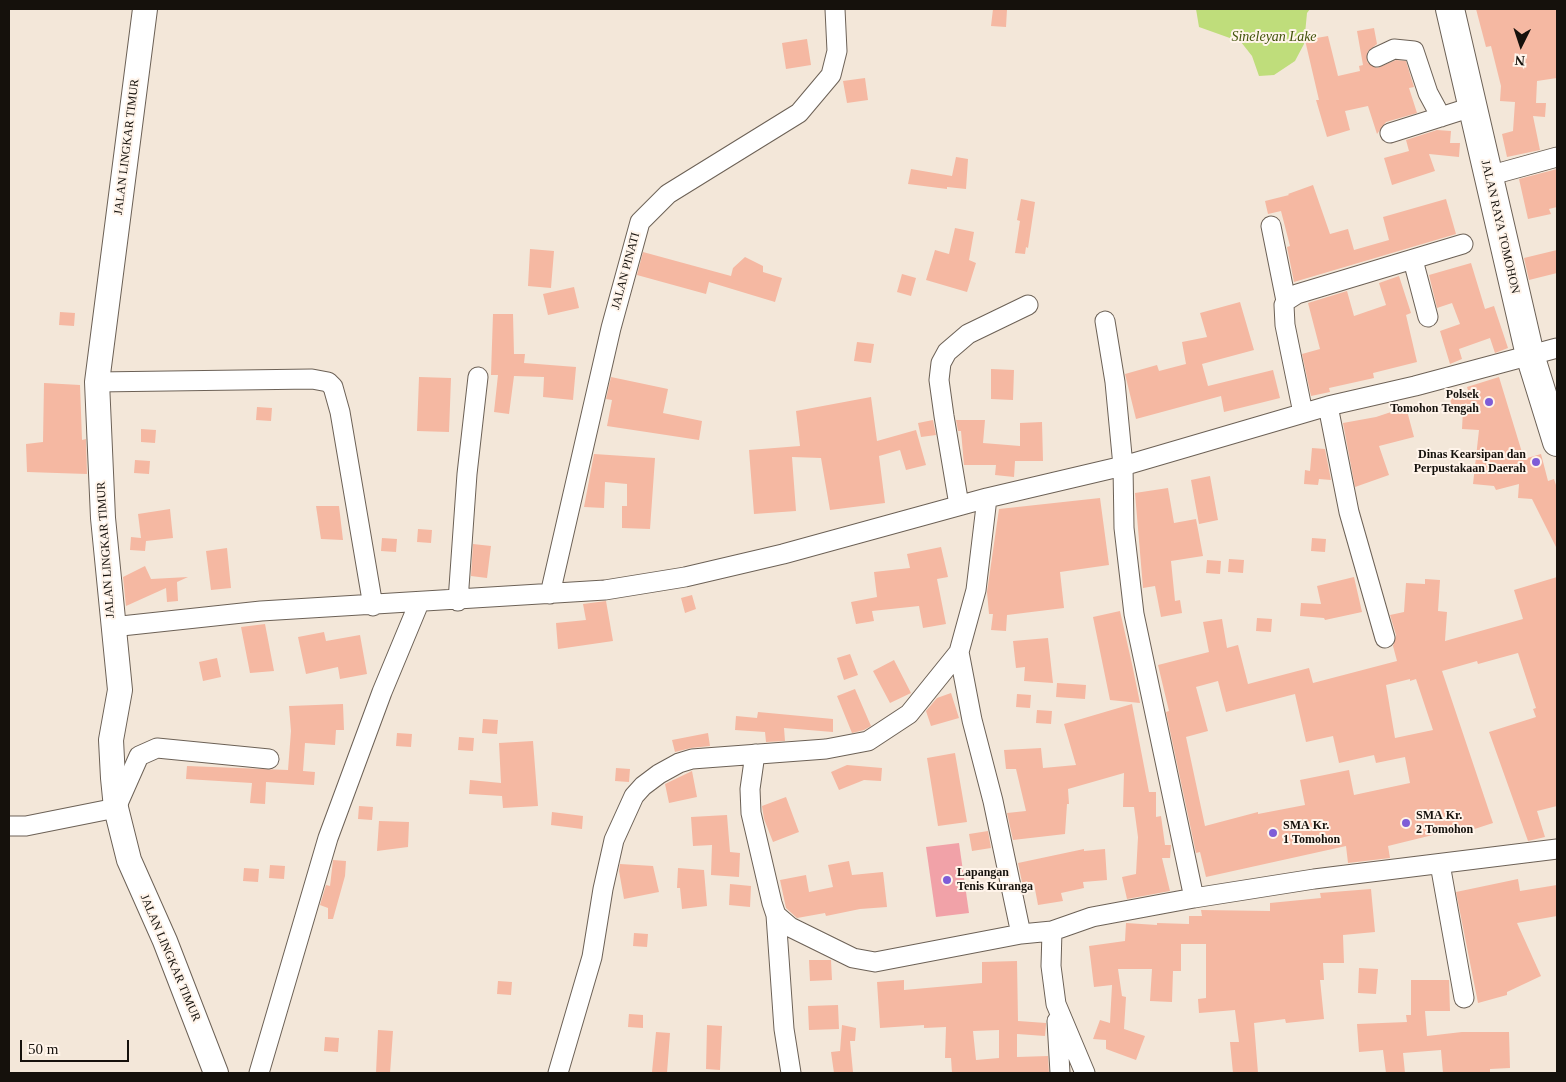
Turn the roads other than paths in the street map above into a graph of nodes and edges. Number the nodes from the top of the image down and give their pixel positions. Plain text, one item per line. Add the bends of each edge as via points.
1 (145, 9) edge
2 (835, 9) edge
3 (1450, 9) edge
4 (1377, 57) dead end
5 (1472, 108) junction
6 (1441, 117) junction
7 (1390, 134) dead end
8 (1557, 158) edge
9 (1488, 176) junction
10 (1271, 226) dead end
11 (1462, 244) dead end
12 (1413, 260) junction
13 (1286, 301) junction
14 (1028, 306) dead end
15 (1428, 318) dead end
16 (1106, 321) dead end
17 (1557, 348) edge
18 (1530, 355) junction
19 (478, 377) dead end
20 (97, 382) junction
21 (1328, 406) junction
22 (1304, 413) junction
23 (1557, 442) edge
24 (1123, 466) junction
25 (986, 498) junction
26 (959, 506) junction
27 (550, 594) junction
28 (458, 601) junction
29 (419, 603) junction
30 (373, 606) junction
31 (112, 627) junction
32 (1385, 638) dead end
33 (959, 652) junction
34 (755, 754) junction
35 (269, 759) dead end
36 (116, 808) junction
37 (9, 826) edge
38 (1557, 849) edge
39 (1440, 864) junction
40 (1194, 898) junction
41 (776, 915) junction
42 (1052, 931) junction
43 (1021, 934) junction
44 (1464, 998) dead end
45 (1056, 1004) junction
46 (216, 1073) edge
47 (259, 1073) edge
48 (558, 1073) edge
49 (791, 1073) edge
50 (1060, 1073) edge
51 (1085, 1073) edge

1 - 20 main road, JALAN LINGKAR TIMUR
2 - 27 street, JALAN PINATI via 838,51 831,75 798,113 668,194 640,222 611,328
3 - 5 highway, JALAN RAYA TOMOHON
4 - 6 street via 1394,49 1414,51 1428,94
5 - 6 street
5 - 9 highway, JALAN RAYA TOMOHON
6 - 7 street
8 - 9 street
9 - 18 highway, JALAN RAYA TOMOHON
10 - 13 street
11 - 12 street
12 - 13 street via 1297,294
12 - 15 street
13 - 22 street via 1285,325
14 - 26 street via 968,334 947,352 941,363 939,380
16 - 24 street
17 - 18 street
18 - 21 street
18 - 23 highway, JALAN RAYA TOMOHON
19 - 28 street
20 - 30 street via 312,379 328,382 333,387 340,412
20 - 31 main road, JALAN LINGKAR TIMUR
21 - 22 street
21 - 32 street via 1349,512
22 - 24 street
24 - 25 street
24 - 40 street via 1124,528 1134,614
25 - 26 street
25 - 33 street via 976,590
26 - 27 street via 784,554 685,577 605,590
27 - 28 street
28 - 29 street
29 - 30 street
29 - 47 street via 372,717 328,838
30 - 31 street via 261,612
31 - 36 main road, JALAN LINGKAR TIMUR via 120,690 111,740
33 - 34 street via 909,714 868,742 826,749
33 - 43 street
34 - 41 street via 750,789 751,813
34 - 48 street via 679,763 659,774 634,796 614,840 592,957
35 - 36 street via 152,749 139,756
36 - 37 street via 26,826
36 - 46 main road, JALAN LINGKAR TIMUR via 129,860 165,941
38 - 39 street
39 - 40 street
39 - 44 street
40 - 42 street via 1092,916
41 - 43 street via 790,927 863,961 890,960
41 - 49 street via 784,1029
42 - 43 street
42 - 45 street
45 - 50 street
45 - 51 street

